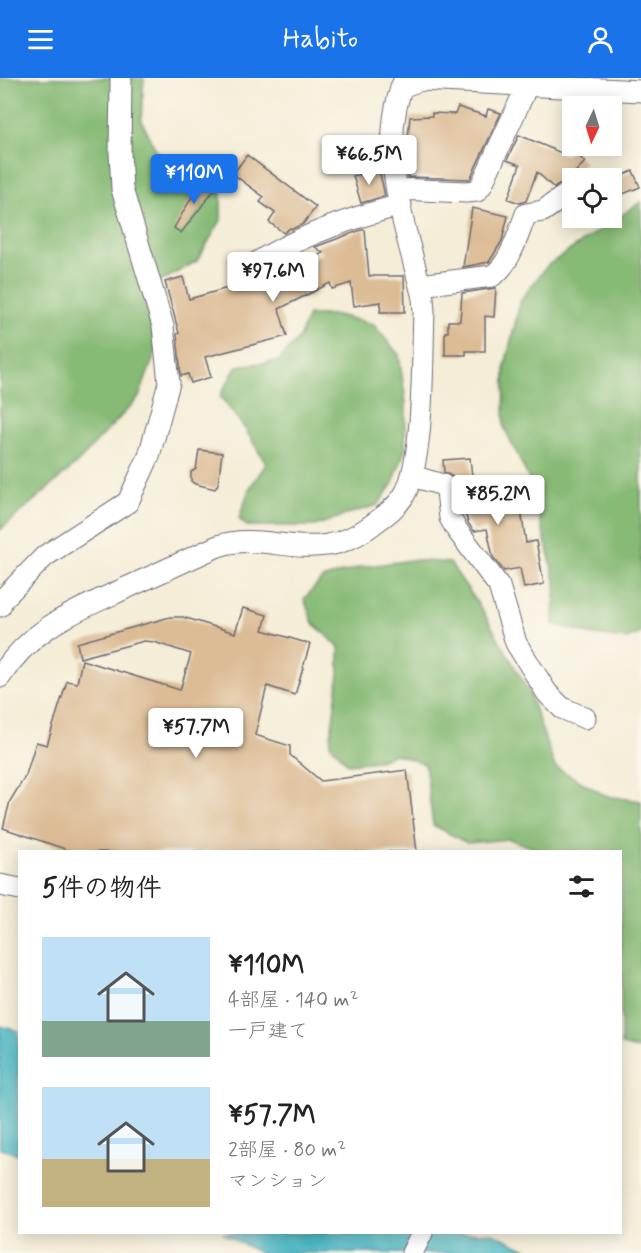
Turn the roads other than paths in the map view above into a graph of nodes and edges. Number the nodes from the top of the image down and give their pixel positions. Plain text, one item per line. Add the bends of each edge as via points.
1 (121, 78) edge
2 (403, 82) edge
3 (525, 85) junction
4 (641, 91) edge
5 (399, 197) junction
6 (562, 198) edge
7 (244, 271) dead end
8 (420, 285) junction
9 (412, 476) junction
10 (0, 606) edge
11 (0, 677) edge
12 (585, 717) dead end
13 (0, 885) edge
14 (18, 889) edge
15 (422, 1234) edge
16 (412, 1253) edge

1 - 10 street via 122,189 163,326 170,383 149,456 128,502 45,556
2 - 3 street
2 - 5 street via 392,128
3 - 4 street
3 - 5 street via 477,191
5 - 7 street via 290,244
5 - 8 street
6 - 8 street via 543,211 526,214 506,261 492,276
8 - 9 street via 424,312 418,441
9 - 11 street via 395,508 364,530 330,545 304,548 249,541 218,546 59,619 30,640
9 - 12 street via 443,485 450,518 499,586 516,643 547,693 562,708
13 - 14 street
15 - 16 street

